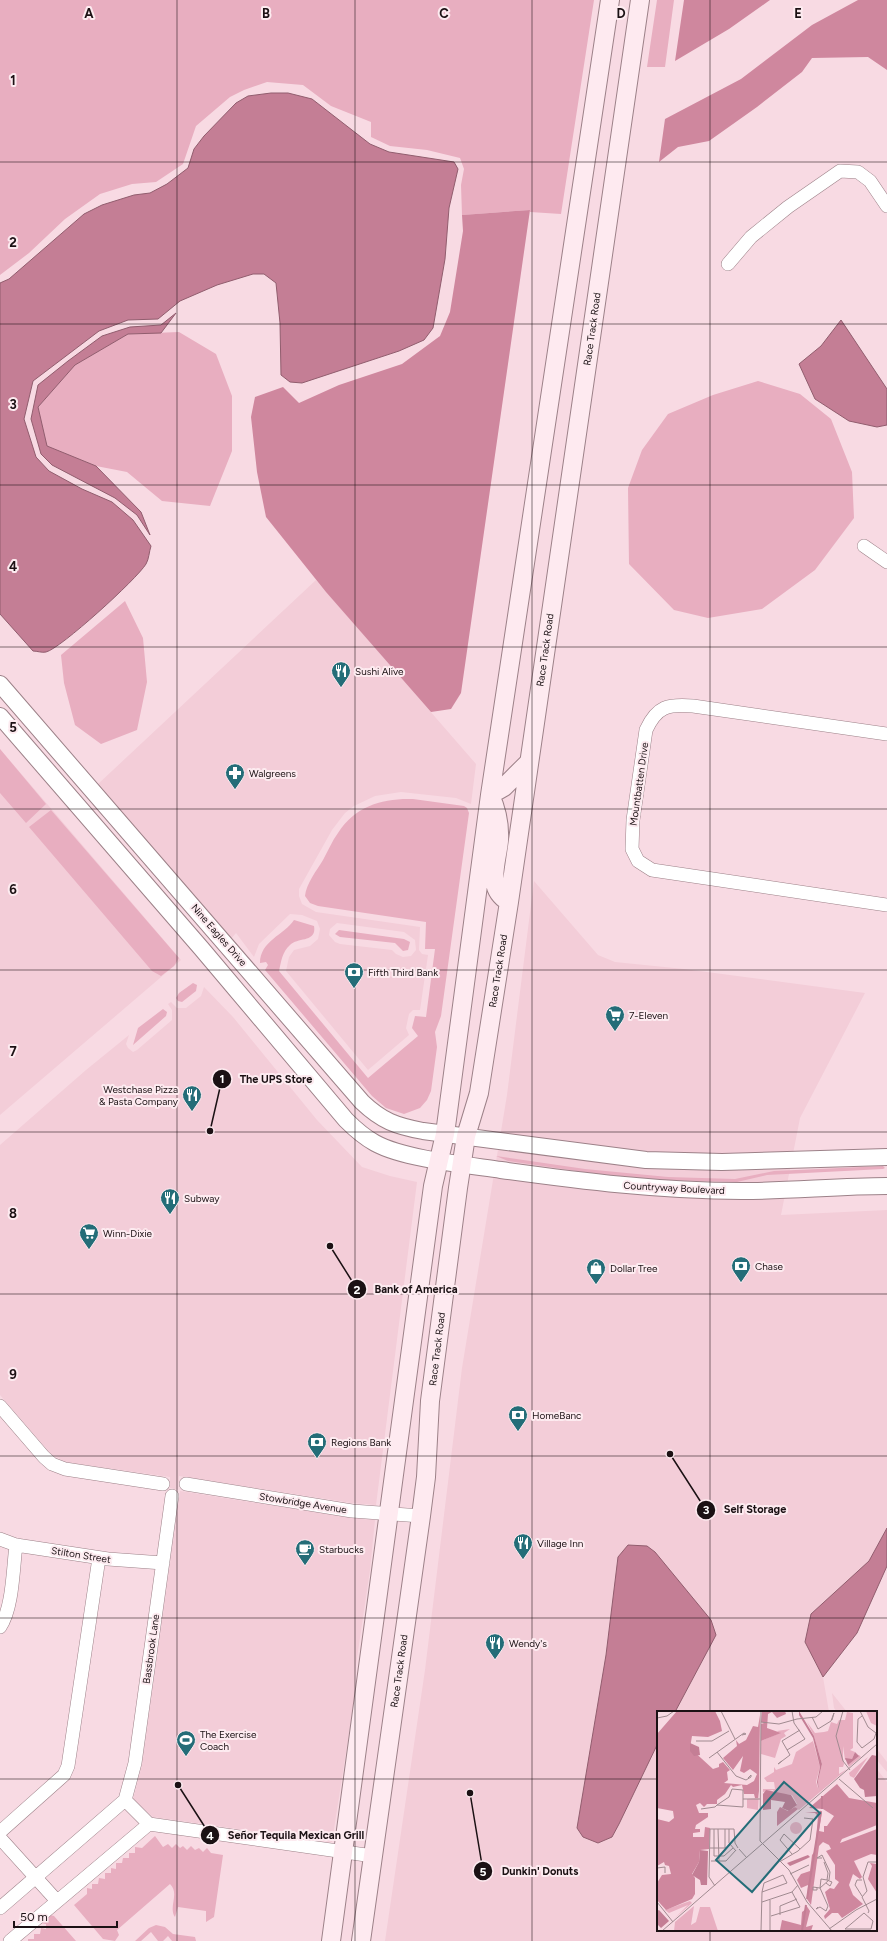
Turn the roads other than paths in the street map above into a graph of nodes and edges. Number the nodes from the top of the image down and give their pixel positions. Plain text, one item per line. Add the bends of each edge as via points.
1 (610, 0) edge
2 (640, 0) edge
3 (597, 86) junction
4 (627, 88) junction
5 (887, 206) edge
6 (728, 264) dead end
7 (864, 546) dead end
8 (887, 562) edge
9 (0, 684) edge
10 (14, 700) junction
11 (0, 711) edge
12 (0, 716) edge
13 (887, 734) edge
14 (528, 763) junction
15 (490, 795) junction
16 (509, 902) junction
17 (887, 905) edge
18 (445, 1134) junction
19 (466, 1136) junction
20 (887, 1157) edge
21 (439, 1160) junction
22 (462, 1163) junction
23 (887, 1175) edge
24 (887, 1186) edge
25 (734, 1191) junction
26 (0, 1406) edge
27 (163, 1484) dead end
28 (186, 1484) dead end
29 (172, 1496) dead end
30 (389, 1513) junction
31 (421, 1516) junction
32 (0, 1539) edge
33 (16, 1545) junction
34 (99, 1558) junction
35 (163, 1563) junction
36 (0, 1627) edge
37 (125, 1800) junction
38 (149, 1824) junction
39 (0, 1832) edge
40 (0, 1838) edge
41 (344, 1852) junction
42 (372, 1856) junction
43 (37, 1877) junction
44 (57, 1901) junction
45 (0, 1908) edge
46 (10, 1941) edge
47 (331, 1941) edge
48 (360, 1941) edge

1 - 3 main road
2 - 4 main road, Race Track Road
3 - 4 main road
3 - 15 main road
4 - 14 main road, Race Track Road
5 - 6 street via 870,181 858,172 840,171 788,207 751,237
7 - 8 street
9 - 10 street, Nine Eagles Drive
10 - 11 street
10 - 18 street, Nine Eagles Drive via 373,1112 401,1127
12 - 21 street via 346,1120 375,1144
13 - 17 street, Mountbatten Drive via 693,706 678,705 664,708 652,717 646,730 633,820 632,848 638,861 652,870
14 - 15 main road via 508,783
14 - 16 main road, Race Track Road
15 - 16 main road via 497,811 499,826 494,885 502,898
15 - 18 main road
16 - 19 main road, Race Track Road via 479,1094
18 - 19 street, Nine Eagles Drive
18 - 21 main road
19 - 20 street via 646,1160 722,1162
19 - 22 main road, Race Track Road
21 - 22 street
21 - 30 main road via 433,1186
22 - 25 street, Countryway Boulevard via 587,1182
22 - 31 main road, Race Track Road via 430,1401
23 - 25 street via 776,1180
24 - 25 street, Countryway Boulevard
26 - 27 street via 52,1464 65,1469
28 - 30 street, Stowbridge Avenue via 352,1511
29 - 35 street, Bassbrook Lane
30 - 31 street, Stowbridge Avenue
30 - 41 main road
31 - 42 main road, Race Track Road
32 - 33 street, Stilton Street
33 - 34 street, Stilton Street
33 - 36 street via 8,1602
34 - 35 street, Stilton Street
34 - 39 street via 68,1766 64,1776
35 - 37 street, Bassbrook Lane via 135,1763
37 - 38 street
37 - 43 street
38 - 41 street
38 - 44 street
40 - 43 street
41 - 42 street
41 - 47 main road
42 - 48 main road, Race Track Road
43 - 44 street
43 - 45 street
44 - 46 street

